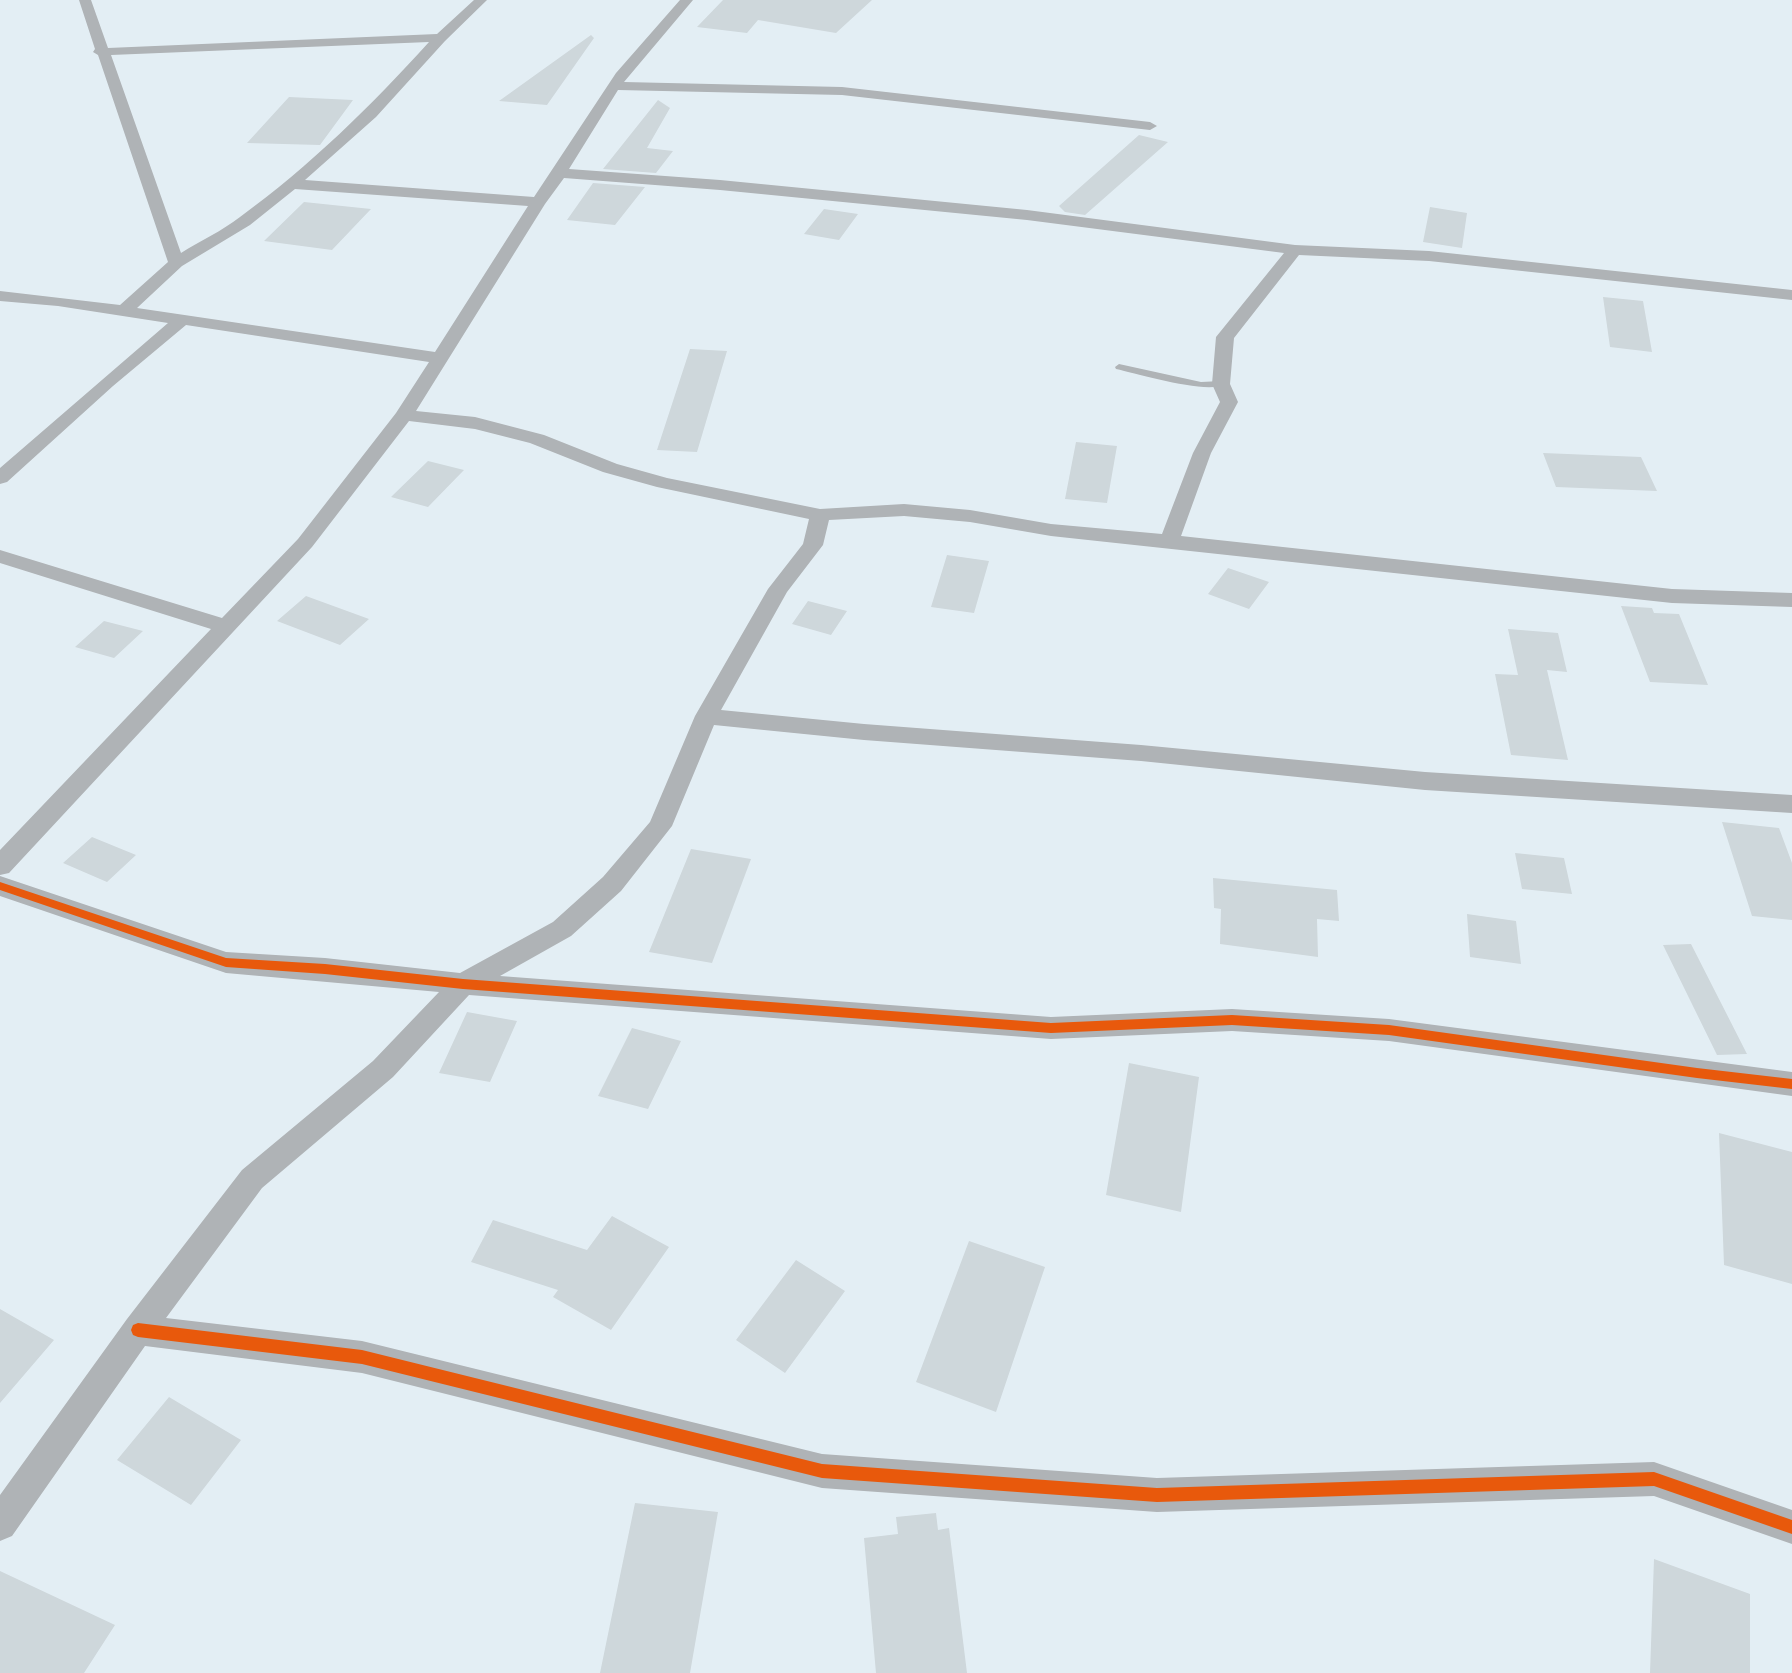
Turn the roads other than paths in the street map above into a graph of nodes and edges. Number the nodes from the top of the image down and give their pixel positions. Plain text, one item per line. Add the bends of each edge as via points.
1 (85, 0) edge
2 (481, 0) edge
3 (687, 0) edge
4 (440, 38) junction
5 (100, 52) junction
6 (614, 86) junction
7 (1150, 126) dead end
8 (562, 173) junction
9 (292, 184) junction
10 (538, 202) junction
11 (1295, 250) junction
12 (176, 263) junction
13 (1792, 295) edge
14 (0, 296) edge
15 (124, 311) junction
16 (183, 320) junction
17 (439, 358) junction
18 (1119, 367) dead end
19 (1221, 384) junction
20 (404, 415) junction
21 (0, 478) edge
22 (820, 515) junction
23 (1169, 541) junction
24 (0, 556) edge
25 (1792, 600) edge
26 (225, 626) junction
27 (706, 716) junction
28 (1792, 804) edge
29 (0, 866) edge
30 (0, 886) edge
31 (463, 984) junction
32 (1792, 1084) edge
33 (138, 1330) junction
34 (0, 1524) edge
35 (1792, 1527) edge

1 - 5 street
2 - 4 street
3 - 6 street
4 - 5 street
4 - 9 street via 371,114
5 - 12 street
6 - 7 street via 842,92
6 - 8 street
8 - 10 street
8 - 11 street via 1027,215
9 - 10 street
9 - 12 street via 244,222
10 - 17 street
11 - 13 street via 1429,256
11 - 19 street via 1225,337
12 - 15 street
14 - 15 street
15 - 16 street
16 - 17 street
16 - 21 street
17 - 20 street
18 - 19 lane
19 - 23 street via 1229,402 1202,453
20 - 22 street via 475,423 537,439 610,468 664,483
20 - 26 street via 305,543
22 - 23 street via 904,510
22 - 27 street via 813,545 778,589
23 - 25 street via 1658,595
24 - 26 street
26 - 29 street
27 - 28 street via 1425,781
27 - 31 street via 660,826 612,884 562,929
30 - 31 street via 226,962
31 - 32 street via 1051,1028 1232,1020 1389,1030
31 - 33 street via 383,1069 252,1179
33 - 34 street
33 - 35 street via 362,1357 822,1471 1157,1495 1654,1479

